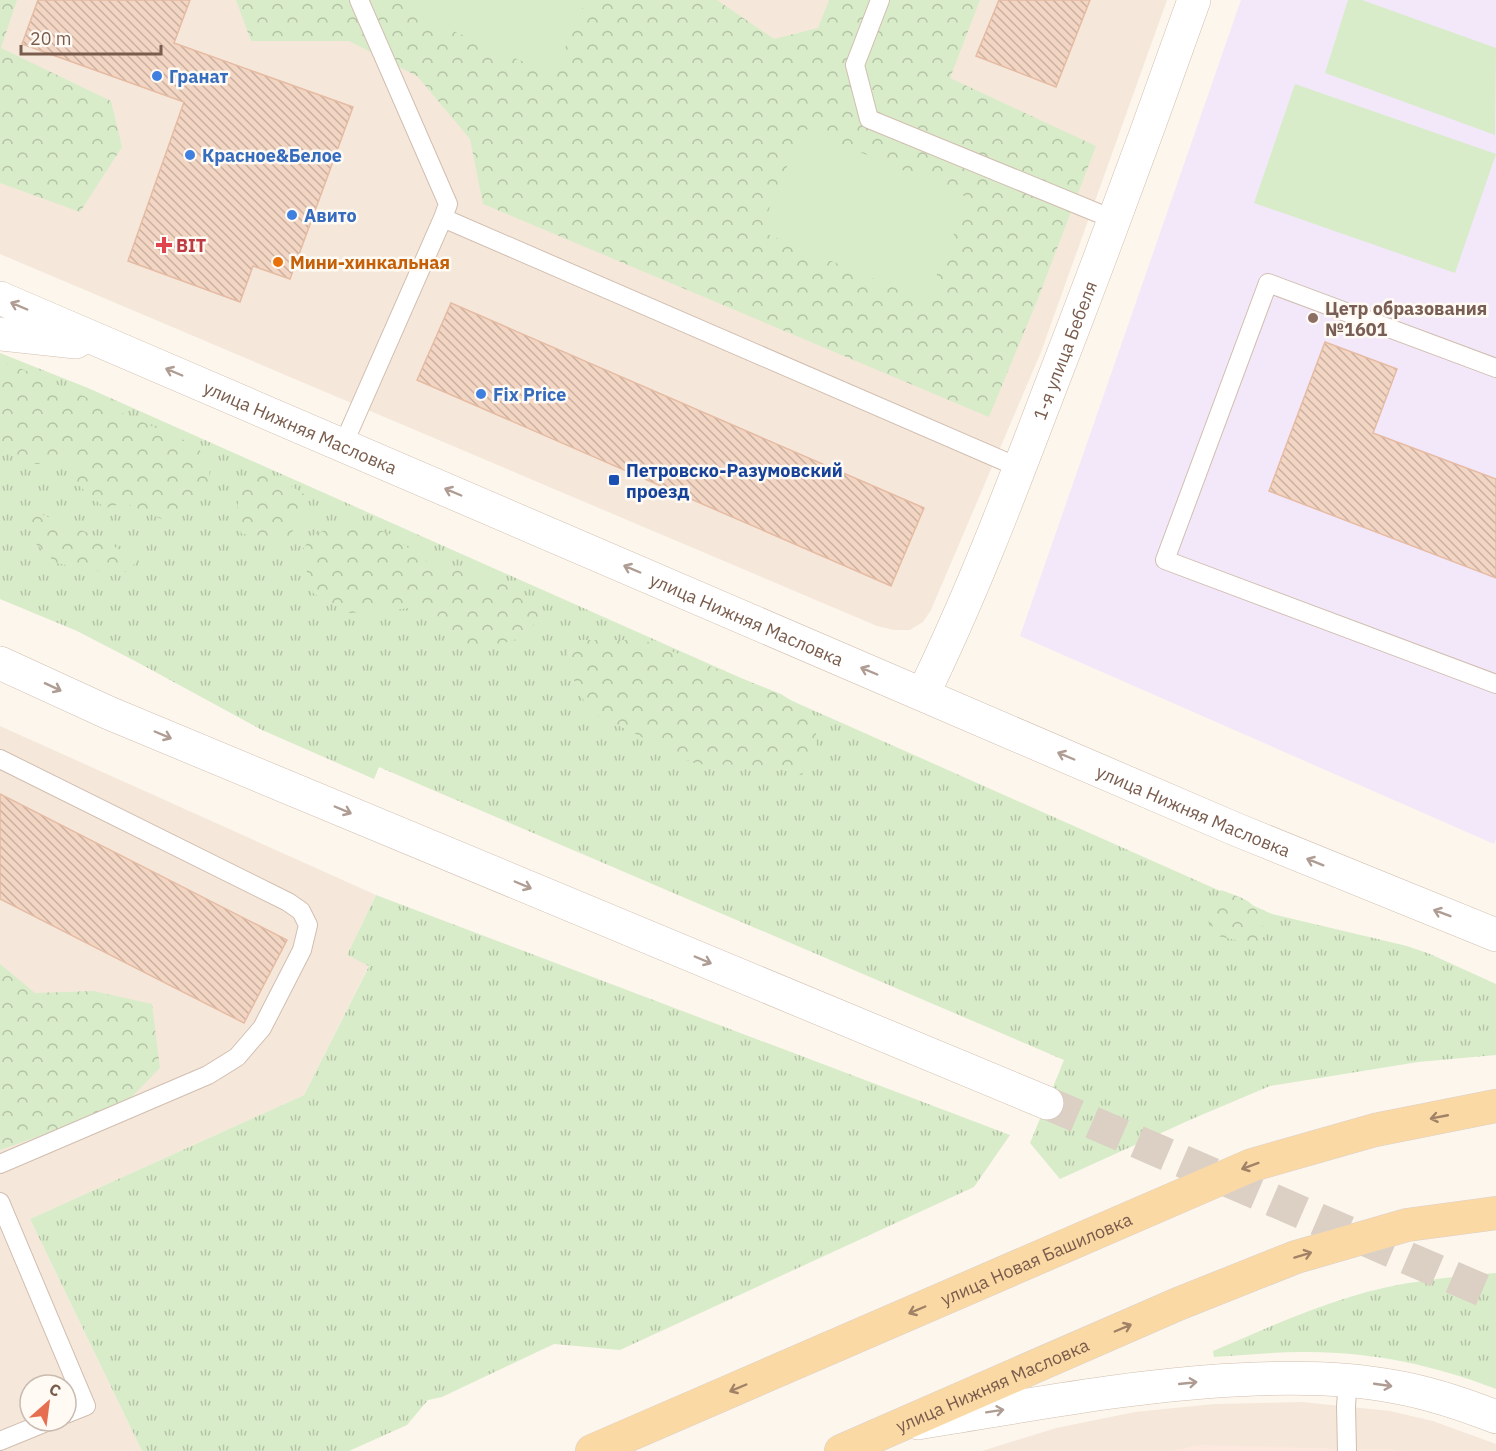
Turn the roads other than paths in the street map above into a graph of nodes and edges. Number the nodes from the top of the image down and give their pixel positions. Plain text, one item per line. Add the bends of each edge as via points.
1 (358, 0) edge
2 (880, 0) edge
3 (1194, 0) edge
4 (442, 218) junction
5 (1115, 220) junction
6 (0, 298) edge
7 (0, 334) edge
8 (111, 345) junction
9 (1496, 368) edge
10 (343, 445) junction
11 (1020, 468) junction
12 (0, 663) edge
13 (1496, 684) edge
14 (923, 694) junction
15 (0, 759) edge
16 (1496, 934) edge
17 (1047, 1103) tunnel mouth
18 (1496, 1106) edge
19 (0, 1164) edge
20 (0, 1202) edge
21 (1496, 1213) edge
22 (72, 1373) edge
23 (1348, 1380) junction
24 (78, 1387) edge
25 (78, 1409) edge
26 (1496, 1417) edge
27 (896, 1427) junction
28 (20, 1433) edge
29 (0, 1441) edge
30 (592, 1451) edge
31 (841, 1451) edge
32 (1347, 1451) edge

1 - 4 lane via 448,204
2 - 5 lane via 855,65 869,119
3 - 5 street, 1-я улица Бебеля
4 - 10 lane
4 - 11 lane
5 - 11 street, 1-я улица Бебеля
8 -> 6 street, улица Нижняя Масловка
7 - 8 street
10 -> 8 street, улица Нижняя Масловка
9 - 13 lane via 1268,283 1165,560
14 -> 10 street, улица Нижняя Масловка
11 - 14 street, 1-я улица Бебеля
12 -> 17 street via 109,713
16 -> 14 street, улица Нижняя Масловка via 1235,829
15 - 19 lane via 288,902 302,911 308,925 302,950 262,1028 237,1057 208,1075
18 -> 30 main road, улица Новая Башиловка via 1375,1130 1251,1165
20 - 22 lane
27 -> 21 main road, улица Нижняя Масловка via 1296,1257 1407,1225
23 -> 26 street, улица Нижняя Масловка via 1438,1396
27 -> 23 street, улица Нижняя Масловка via 1144,1388 1225,1380
23 - 32 lane
24 - 25 lane via 86,1406
27 - 31 main road
28 - 29 lane

